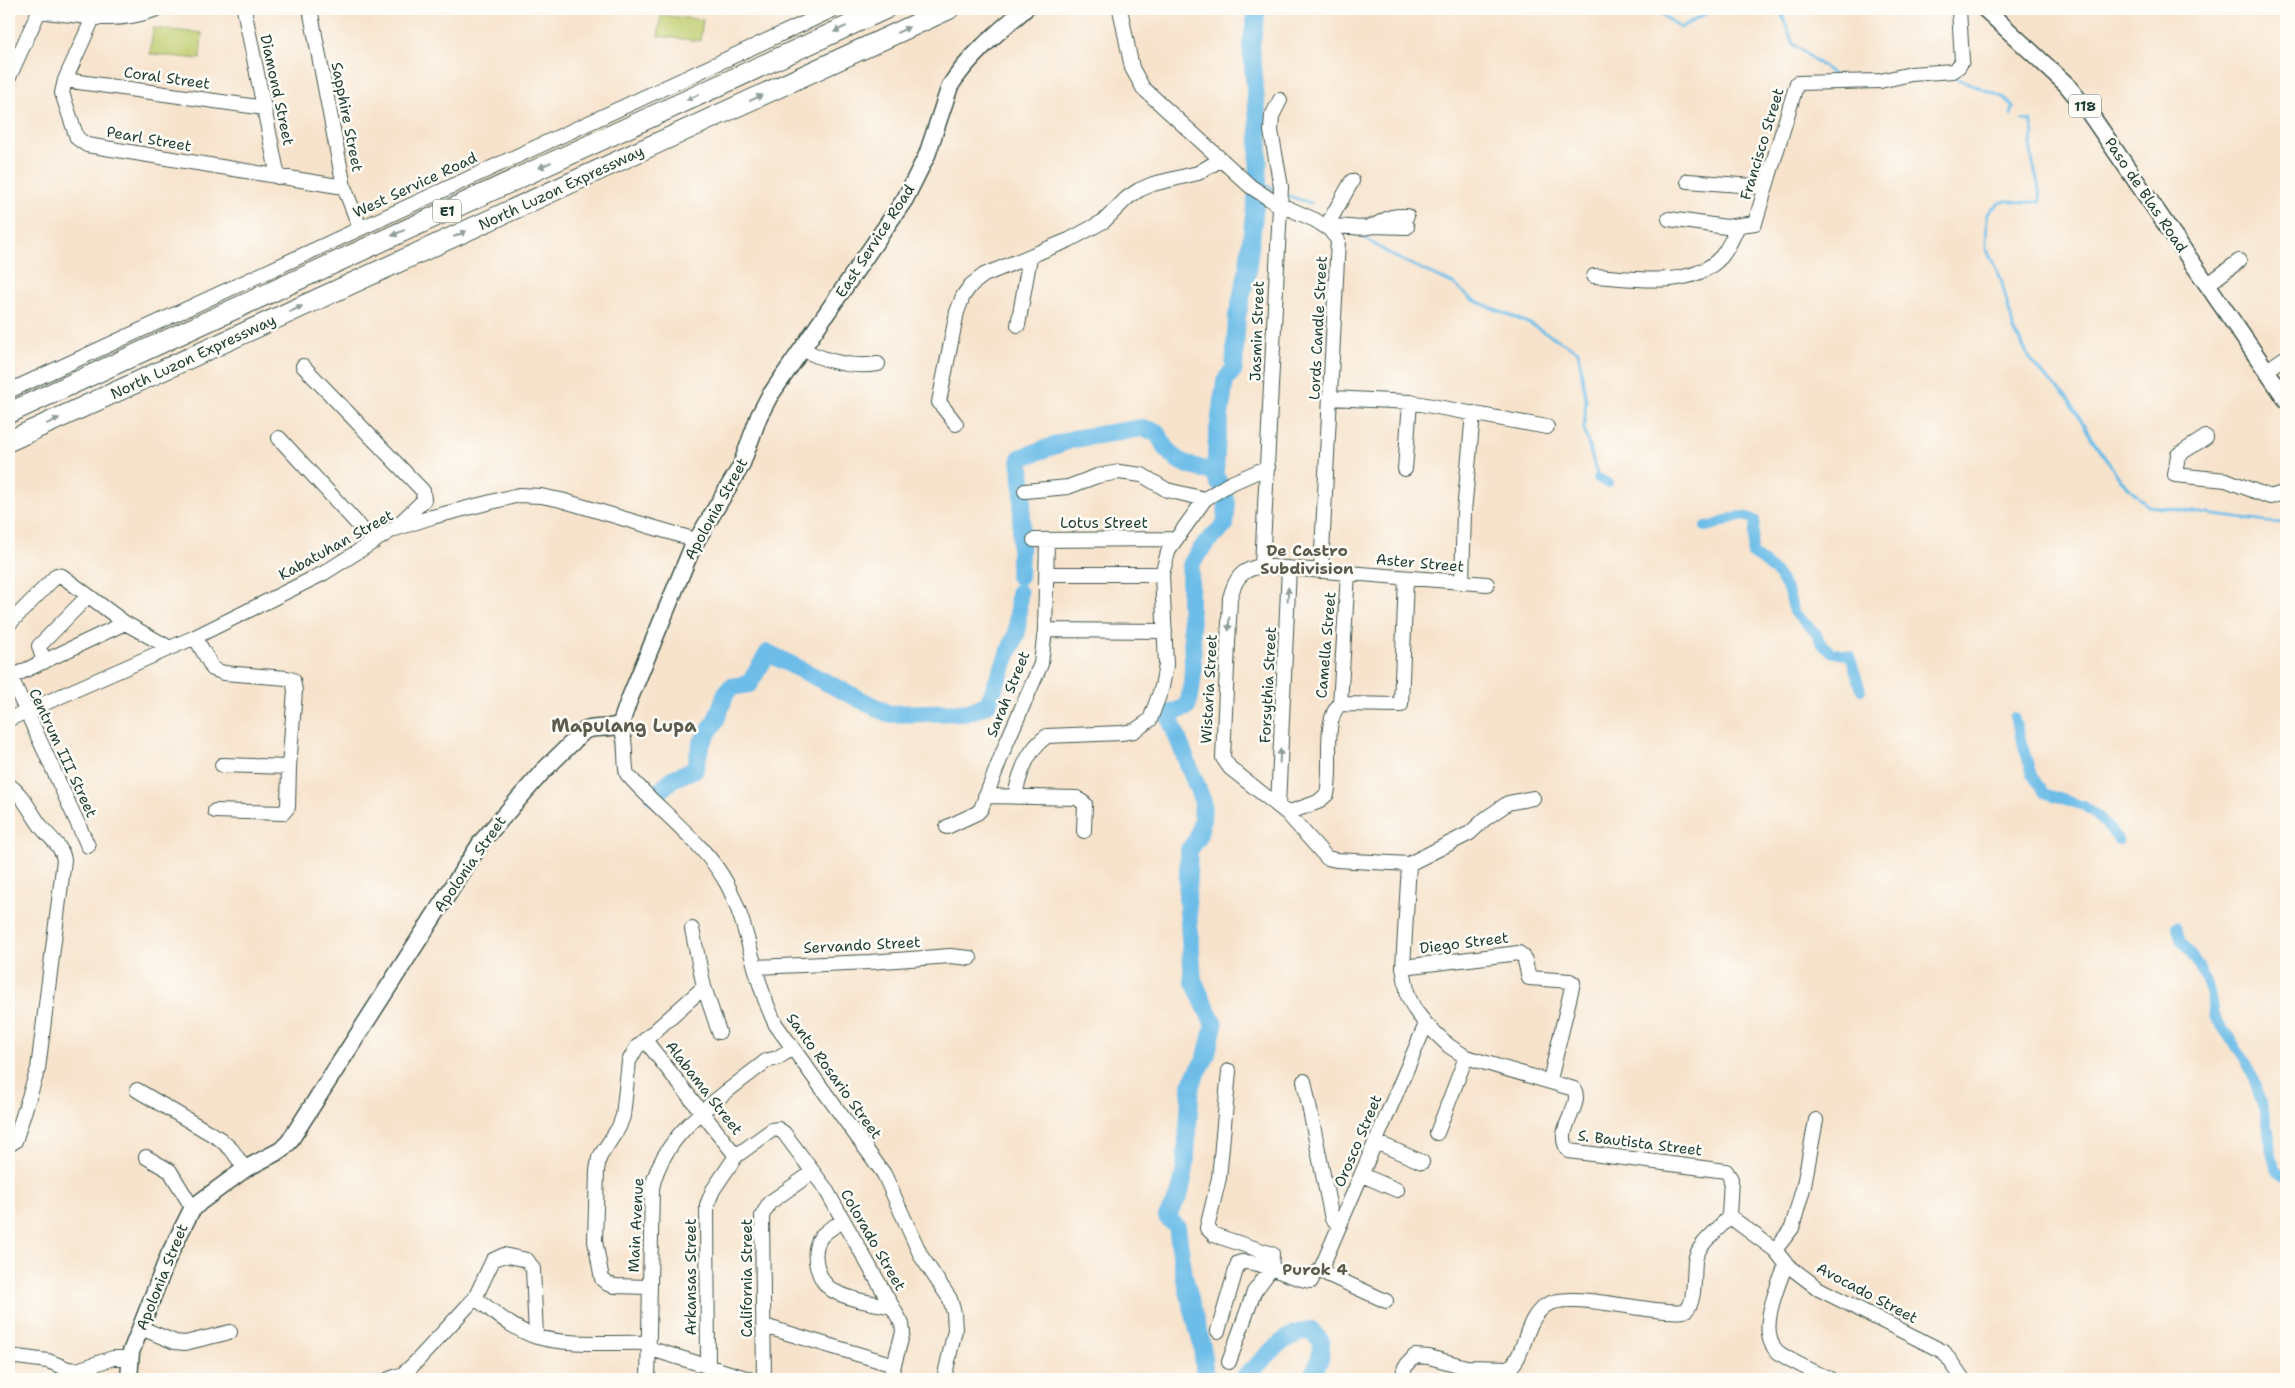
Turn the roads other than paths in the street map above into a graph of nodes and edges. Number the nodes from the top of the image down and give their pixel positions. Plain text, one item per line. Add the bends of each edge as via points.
1 (157, 9) edge
2 (244, 9) edge
3 (310, 9) edge
4 (834, 9) edge
5 (885, 9) edge
6 (950, 9) edge
7 (1025, 9) edge
8 (1120, 9) edge
9 (1985, 9) edge
10 (40, 10) edge
11 (1962, 10) edge
12 (93, 18) junction
13 (9, 76) edge
14 (65, 80) junction
15 (1280, 100) dead end
16 (265, 108) junction
17 (1220, 160) junction
18 (278, 177) junction
19 (1352, 181) dead end
20 (1688, 181) dead end
21 (344, 187) junction
22 (1766, 187) junction
23 (1279, 203) junction
24 (1669, 219) dead end
25 (1407, 222) dead end
26 (1738, 226) junction
27 (360, 228) junction
28 (1328, 228) junction
29 (1030, 257) junction
30 (2239, 262) dead end
31 (1594, 276) dead end
32 (2207, 285) junction
33 (1018, 325) dead end
34 (802, 349) junction
35 (2286, 357) edge
36 (878, 364) dead end
37 (303, 366) dead end
38 (2267, 370) junction
39 (9, 391) edge
40 (1332, 398) junction
41 (2286, 399) edge
42 (1410, 402) junction
43 (9, 413) edge
44 (1473, 413) junction
45 (956, 424) dead end
46 (1547, 427) dead end
47 (2206, 437) dead end
48 (279, 438) dead end
49 (9, 441) edge
50 (1268, 467) junction
51 (1405, 469) dead end
52 (1025, 491) dead end
53 (2286, 492) edge
54 (1205, 500) junction
55 (392, 530) junction
56 (1175, 539) junction
57 (696, 540) junction
58 (1040, 540) joint
59 (374, 542) junction
60 (1262, 566) junction
61 (1289, 568) junction
62 (1321, 570) junction
63 (1348, 573) junction
64 (1046, 574) junction
65 (1162, 574) junction
66 (1406, 578) junction
67 (1462, 582) junction
68 (1487, 584) dead end
69 (88, 596) junction
70 (125, 623) junction
71 (9, 624) edge
72 (1045, 630) junction
73 (1165, 632) junction
74 (195, 637) junction
75 (170, 648) junction
76 (44, 662) junction
77 (10, 675) edge
78 (1340, 704) junction
79 (26, 711) junction
80 (9, 720) edge
81 (619, 726) junction
82 (222, 765) dead end
83 (288, 767) junction
84 (9, 785) edge
85 (985, 796) junction
86 (1015, 796) junction
87 (1533, 798) dead end
88 (1283, 809) junction
89 (215, 811) dead end
90 (947, 827) dead end
91 (1084, 831) dead end
92 (88, 846) dead end
93 (1409, 864) junction
94 (692, 929) dead end
95 (970, 958) dead end
96 (1403, 967) junction
97 (755, 968) junction
98 (704, 987) junction
99 (1426, 1024) junction
100 (719, 1032) dead end
101 (646, 1040) junction
102 (788, 1044) junction
103 (1466, 1057) junction
104 (1229, 1071) dead end
105 (1550, 1080) junction
106 (1304, 1081) dead end
107 (137, 1090) dead end
108 (703, 1112) junction
109 (1816, 1120) dead end
110 (778, 1129) joint
111 (1437, 1133) dead end
112 (1376, 1142) junction
113 (9, 1145) edge
114 (736, 1156) junction
115 (146, 1157) dead end
116 (1422, 1162) dead end
117 (245, 1169) junction
118 (813, 1172) junction
119 (1362, 1175) junction
120 (1397, 1190) dead end
121 (193, 1209) junction
122 (1729, 1216) junction
123 (843, 1221) junction
124 (1340, 1224) junction
125 (1775, 1250) junction
126 (1786, 1264) junction
127 (1271, 1269) junction
128 (1320, 1271) junction
129 (649, 1287) junction
130 (475, 1298) junction
131 (1386, 1301) dead end
132 (893, 1307) junction
133 (764, 1326) junction
134 (141, 1328) junction
135 (1218, 1331) dead end
136 (230, 1332) dead end
137 (536, 1336) junction
138 (648, 1346) junction
139 (9, 1356) edge
140 (130, 1358) junction
141 (1229, 1362) dead end
142 (894, 1365) junction
143 (708, 1366) junction
144 (129, 1379) edge
145 (389, 1379) edge
146 (648, 1379) edge
147 (749, 1379) edge
148 (764, 1379) edge
149 (890, 1379) edge
150 (944, 1379) edge
151 (1402, 1379) edge
152 (1829, 1379) edge
153 (1962, 1379) edge

1 - 12 street via 136,17
2 - 16 street, Diamond Street
3 - 21 street, Sapphire Street
4 - 27 street, West Service Road
5 -> 43 highway, North Luzon Expressway / E1
49 -> 6 highway, North Luzon Expressway / E1
7 - 34 main road, East Service Road via 970,60 950,86 927,155 906,199
8 - 17 street via 1132,68 1143,88
9 - 32 main road, Paso de Blas Road / 118 via 2066,84 2088,111
10 - 12 street
10 - 13 street
11 - 22 street, Francisco Street via 1962,61 1953,70 1866,82 1797,83
12 - 14 street, Pearl Street
14 - 16 street, Coral Street
14 - 18 street, Pearl Street via 62,93 77,138 87,145
15 - 23 street, Jasmin Street via 1272,116 1271,131 1281,187
16 - 18 street, Diamond Street
17 - 23 street via 1250,186
17 - 29 street via 1198,173 1139,190 1104,221
18 - 21 street, Pearl Street
19 - 28 street
20 - 22 street
21 - 27 street, Sapphire Street
22 - 26 street, Francisco Street via 1755,223
23 - 28 street
23 - 50 street, Jasmin Street
24 - 26 street via 1726,228
25 - 28 street via 1390,216 1371,226
26 - 31 street via 1720,258 1689,276 1642,279
27 - 39 street, West Service Road
28 - 40 street, Lords Candle Street via 1336,236 1339,246
29 - 33 street
29 - 45 street via 984,275 963,296 939,402
30 - 32 street
32 - 38 main road, Paso de Blas Road / 118
34 - 36 street via 850,366
34 - 57 main road, Apolonia Street via 769,397 741,466
35 - 38 street
37 - 55 street via 423,491 424,500
38 - 41 main road, Paso de Blas Road / 118
40 - 42 street
40 - 62 street, Lords Candle Street
42 - 44 street
42 - 51 street
44 - 46 street
44 - 67 street via 1464,512
47 - 53 street via 2178,455 2175,474 2226,480 2270,497
48 - 59 street
50 - 54 street via 1229,484
50 - 60 street, Jasmin Street
52 - 54 street via 1068,487 1119,472 1142,476 1167,490
54 - 56 street
55 - 57 street, Kabatuhan Street via 530,494
55 - 59 street, Kabatuhan Street
56 - 58 street, Lotus Street
56 - 65 street via 1164,561
57 - 81 main road, Apolonia Street
58 - 64 street, Sarah Street
59 - 74 street, Kabatuhan Street via 324,573
60 - 61 street, Aster Street
60 -> 88 street, Wistaria Street via 1244,571 1230,598 1222,758 1230,768
61 - 62 street, Aster Street
88 -> 61 street, Forsythia Street
62 - 63 street, Aster Street
63 - 66 street, Aster Street
63 - 78 street, Camella Street
64 - 65 street
64 - 72 street, Sarah Street
65 - 73 street
66 - 67 street, Aster Street
66 - 78 street via 1400,705
67 - 68 street, Aster Street
69 - 70 street
69 - 71 street via 57,575
69 - 76 street via 39,646
70 - 75 street
70 - 76 street
72 - 73 street
72 - 85 street, Sarah Street via 1041,664
73 - 86 street via 1166,665 1150,720 1134,731 1047,736 1023,766
74 - 75 street, Kabatuhan Street
74 - 83 street via 213,669 218,672 293,680 295,691
75 - 79 street, Kabatuhan Street
76 - 77 street
77 - 79 street, Centrum III Street
78 - 88 street, Camella Street via 1335,708 1331,723 1327,794 1318,802
79 - 80 street, Kabatuhan Street
79 - 92 street, Centrum III Street
81 - 97 street, Santo Rosario Street via 624,738 624,762 628,774 700,848 730,890
81 - 117 main road, Apolonia Street via 584,731 499,819 463,870 296,1135 281,1150
82 - 83 street
83 - 89 street via 288,806 282,813
84 - 113 street via 19,793 41,827 59,846 64,860 38,1069 15,1141
85 - 86 street
85 - 90 street, Sarah Street via 977,813
86 - 91 street via 1077,798 1085,804
87 - 93 street via 1508,803 1470,834
88 - 93 street via 1327,858
93 - 96 street, S. Bautista Street
94 - 98 street
95 - 97 street, Servando Street via 950,956
96 - 99 street, S. Bautista Street via 1408,996
96 - 105 street, Diego Street via 1519,953 1524,957 1529,978 1573,983
97 - 102 street, Santo Rosario Street via 766,1007
98 - 100 street
98 - 101 street
99 - 103 street, S. Bautista Street
99 - 112 street, Orosco Street
101 - 108 street, Alabama Street
101 - 129 street via 637,1046 629,1061 623,1116 599,1158 595,1241 602,1279 608,1284
102 - 108 street, Main Avenue via 777,1058 766,1061
102 - 150 street, Santo Rosario Street via 884,1174 921,1256 950,1299 955,1330
103 - 105 street, S. Bautista Street
103 - 111 street
104 - 127 street via 1220,1178 1207,1228 1214,1235 1272,1254
105 - 122 street, S. Bautista Street via 1576,1092 1564,1136 1569,1151 1726,1171 1730,1179
106 - 124 street via 1332,1219
107 - 117 street via 220,1139
108 - 114 street, Alabama Street
108 - 129 street, Main Avenue via 671,1144 655,1172
109 - 125 street via 1792,1228
110 - 114 street, Arkansas Street
110 - 118 street, Colorado Street
112 - 116 street
112 - 119 street, Orosco Street
114 - 143 street, Arkansas Street via 707,1205
115 - 121 street via 170,1171
117 - 121 main road, Apolonia Street
118 - 123 street, Colorado Street
118 - 133 street, California Street via 769,1203 762,1216
119 - 120 street
119 - 124 street, Orosco Street
121 - 134 main road, Apolonia Street via 176,1239
122 - 125 street, Avocado Street
122 - 151 street via 1696,1259 1688,1309 1656,1311 1575,1299 1555,1301 1538,1311 1516,1362 1510,1368 1466,1367 1415,1356 1405,1367
123 - 132 street, Colorado Street
123 - 132 street via 819,1240 817,1267 822,1280 846,1296
124 - 128 street, Orosco Street
125 - 126 street, Avocado Street
126 - 152 street via 1774,1295 1768,1326 1770,1340 1778,1352
126 - 153 street, Avocado Street via 1842,1302 1936,1347
127 - 128 street via 1311,1281
127 - 135 street via 1238,1263
127 - 141 street via 1254,1292
128 - 131 street
129 - 138 street, Main Avenue
130 - 137 street via 514,1326
130 - 137 street via 496,1258 504,1255 527,1260 534,1274
130 - 145 street via 414,1364 403,1374
132 - 142 street, Colorado Street via 903,1332
133 - 142 street
133 - 148 street, California Street
134 - 136 street via 185,1343
134 - 140 main road, Apolonia Street
137 - 138 street via 563,1341
138 - 143 street
138 - 146 street, Main Avenue
139 - 140 street via 48,1361 77,1370 113,1358
140 - 144 main road, Apolonia Street
142 - 149 street, Colorado Street
143 - 147 street

